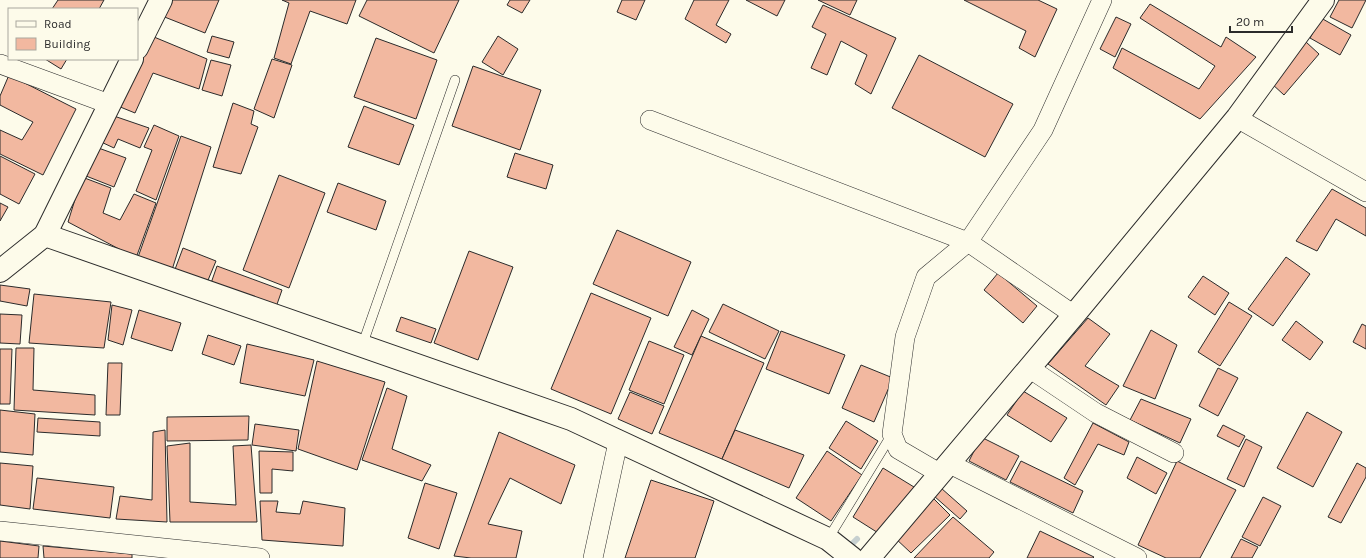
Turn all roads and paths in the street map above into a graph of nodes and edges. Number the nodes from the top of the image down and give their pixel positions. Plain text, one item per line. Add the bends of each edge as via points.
1 (161, 0) edge
2 (1102, 0) edge
3 (1324, 0) edge
4 (138, 46) edge
5 (132, 60) edge
6 (0, 64) edge
7 (455, 80) dead end
8 (110, 104) junction
9 (1237, 118) junction
10 (650, 120) dead end
11 (1366, 192) edge
12 (45, 235) junction
13 (968, 242) junction
14 (0, 271) edge
15 (1074, 315) junction
16 (362, 346) junction
17 (1028, 368) junction
18 (892, 434) junction
19 (618, 442) junction
20 (1174, 453) dead end
21 (944, 468) junction
22 (0, 531) edge
23 (828, 539) junction
24 (150, 552) edge
25 (260, 558) edge
26 (593, 558) edge
27 (852, 558) edge
28 (869, 558) edge
29 (1137, 558) edge

1 - 4 street
2 - 13 street via 1043,130
3 - 9 street
5 - 8 street
6 - 8 street
7 - 16 lane
8 - 12 street
9 - 11 street
9 - 15 street
10 - 13 street
12 - 14 street
12 - 16 street
13 - 15 street
13 - 18 street via 926,277 905,337
15 - 17 street
16 - 19 street via 571,419
17 - 20 street via 1096,413
17 - 21 street
18 - 21 street via 898,449
18 - 23 lane
19 - 23 street
19 - 26 street
21 - 28 street
21 - 29 street
22 - 24 street
23 - 27 street
24 - 25 street

